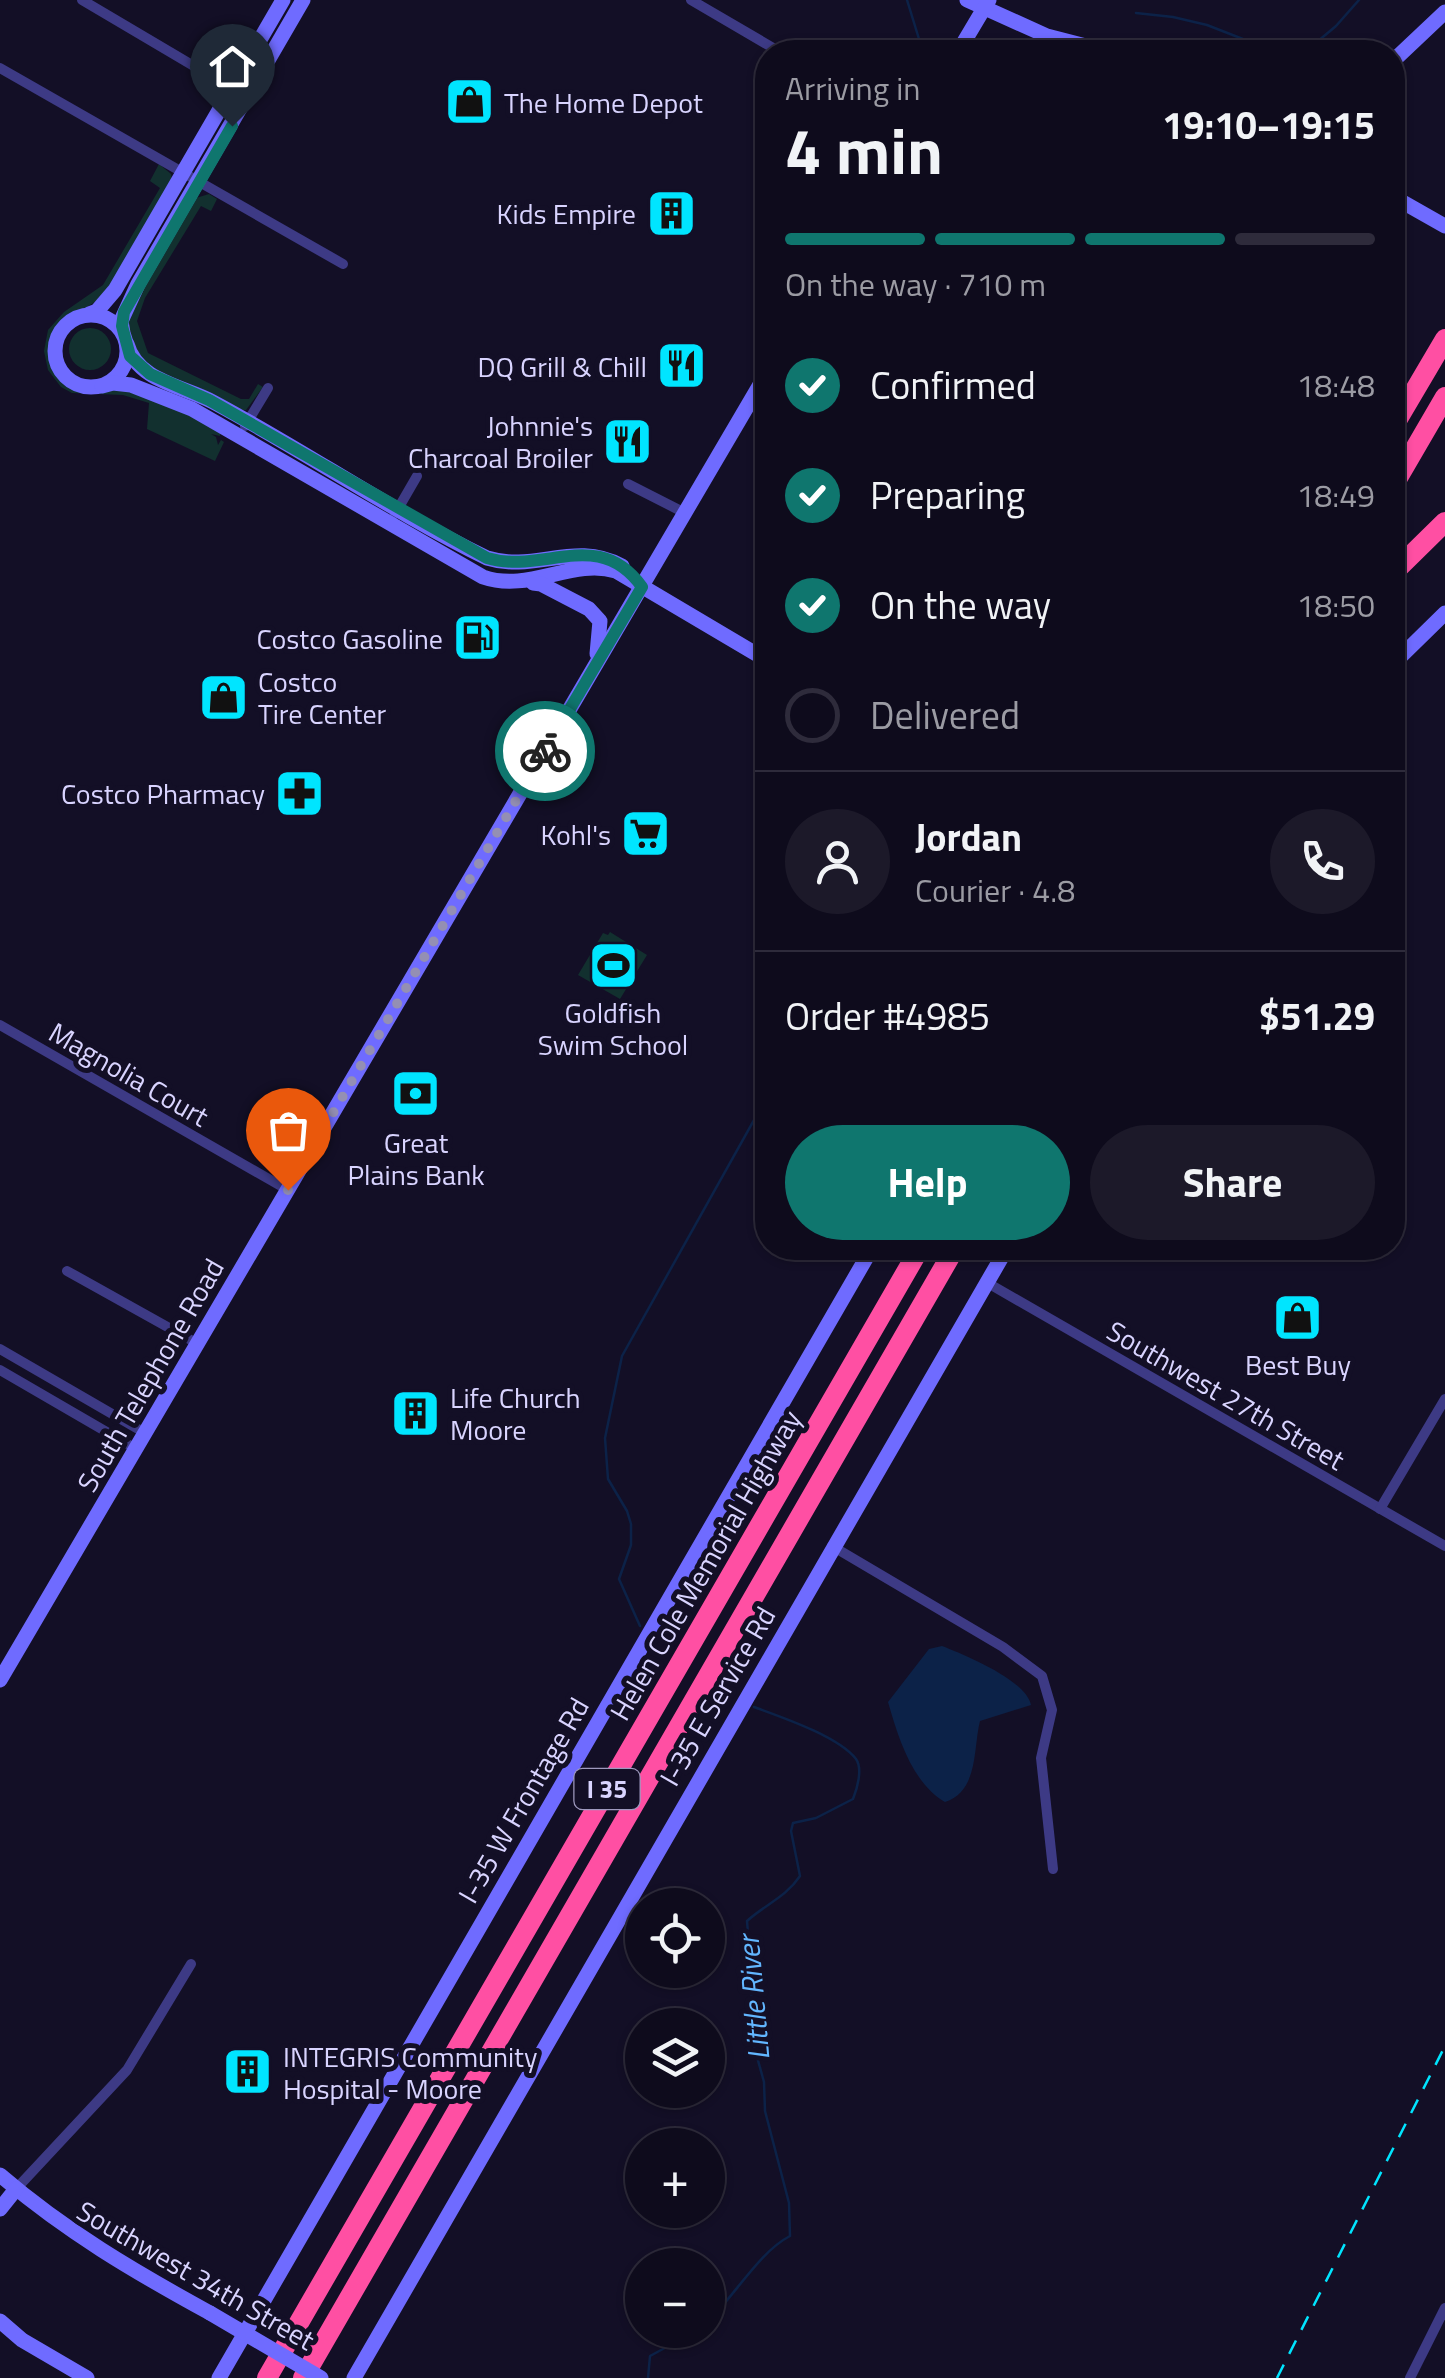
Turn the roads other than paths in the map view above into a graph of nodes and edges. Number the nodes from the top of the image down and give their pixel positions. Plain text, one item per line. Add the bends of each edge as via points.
1 (82, 0) edge
2 (282, 0) edge
3 (303, 0) edge
4 (691, 0) edge
5 (967, 0) edge
6 (986, 4) edge
7 (1445, 12) edge
8 (759, 40) edge
9 (965, 40) edge
10 (1062, 40) edge
11 (1405, 50) edge
12 (0, 68) edge
13 (232, 88) junction
14 (247, 98) junction
15 (184, 172) junction
16 (200, 181) junction
17 (1405, 203) edge
18 (1445, 226) edge
19 (344, 264) dead end
20 (89, 314) junction
21 (1445, 338) edge
22 (125, 339) junction
23 (102, 386) junction
24 (268, 388) dead end
25 (755, 393) edge
26 (1445, 397) edge
27 (1405, 407) edge
28 (243, 428) junction
29 (1405, 466) edge
30 (418, 476) dead end
31 (628, 484) dead end
32 (399, 508) junction
33 (685, 513) junction
34 (1445, 522) edge
35 (390, 523) junction
36 (1405, 561) edge
37 (524, 582) junction
38 (642, 587) junction
39 (1445, 614) edge
40 (1405, 652) edge
41 (755, 653) edge
42 (594, 668) junction
43 (0, 1025) edge
44 (288, 1190) junction
45 (865, 1260) edge
46 (913, 1260) edge
47 (948, 1260) edge
48 (999, 1260) edge
49 (68, 1270) dead end
50 (986, 1282) junction
51 (198, 1344) junction
52 (0, 1350) edge
53 (0, 1370) edge
54 (1445, 1399) edge
55 (146, 1433) junction
56 (136, 1449) junction
57 (1380, 1509) junction
58 (832, 1546) junction
59 (1445, 1546) edge
60 (0, 1680) edge
61 (1053, 1869) dead end
62 (191, 1964) dead end
63 (0, 2175) edge
64 (16, 2189) junction
65 (0, 2209) edge
66 (1445, 2308) edge
67 (0, 2321) edge
68 (87, 2378) edge
69 (218, 2378) edge
70 (267, 2378) edge
71 (303, 2378) edge
72 (322, 2378) edge
73 (354, 2378) edge
74 (1410, 2378) edge

1 - 13 street
2 - 13 street
3 - 14 street
4 - 8 street
5 - 6 street
6 - 9 street
6 - 10 street
7 - 11 street
12 - 15 street
13 - 14 street
13 - 15 street
14 - 16 street
15 - 16 street
15 - 20 street via 115,290
16 - 19 street
16 - 22 street via 138,284 121,321
17 - 18 street
20 - 22 street via 112,321
20 - 23 street via 59,334 55,358 78,385
21 - 27 highway
22 - 23 street via 121,372
22 - 28 street via 134,361 150,374 209,400
23 - 28 street via 121,382
24 - 28 street
25 - 33 street, South Telephone Road
26 - 29 highway
28 - 32 street
28 - 35 street
30 - 32 street
31 - 33 street
32 - 35 street
32 - 38 street via 487,558 513,563 594,554 630,571
33 - 38 street, South Telephone Road
34 - 36 highway
35 - 37 street via 483,576
37 - 38 street via 602,568
37 - 42 street via 562,593 600,621
38 - 41 street
38 - 42 street, South Telephone Road
39 - 40 street
42 - 44 street, South Telephone Road
43 - 44 street, Magnolia Court
44 - 51 street, South Telephone Road
45 - 69 street, I-35 W Frontage Rd
46 - 70 highway, Helen Cole Memorial Highway / I 35
47 - 71 highway, Helen Cole Memorial Highway / I 35
48 - 50 street, I-35 E Service Rd
49 - 51 street
50 - 57 street, Southwest 27th Street
50 - 58 street, I-35 E Service Rd
51 - 55 street, South Telephone Road
52 - 55 street
53 - 56 street
54 - 57 street
55 - 56 street, South Telephone Road
56 - 60 street, South Telephone Road
57 - 59 street, Southwest 27th Street
58 - 61 street via 1004,1646 1042,1676 1052,1710 1041,1758
58 - 73 street, I-35 E Service Rd
62 - 64 street via 127,2070
63 - 64 street, Southwest 34th Street
64 - 65 street
64 - 72 street, Southwest 34th Street, bridge via 94,2248
66 - 74 street
67 - 68 street

